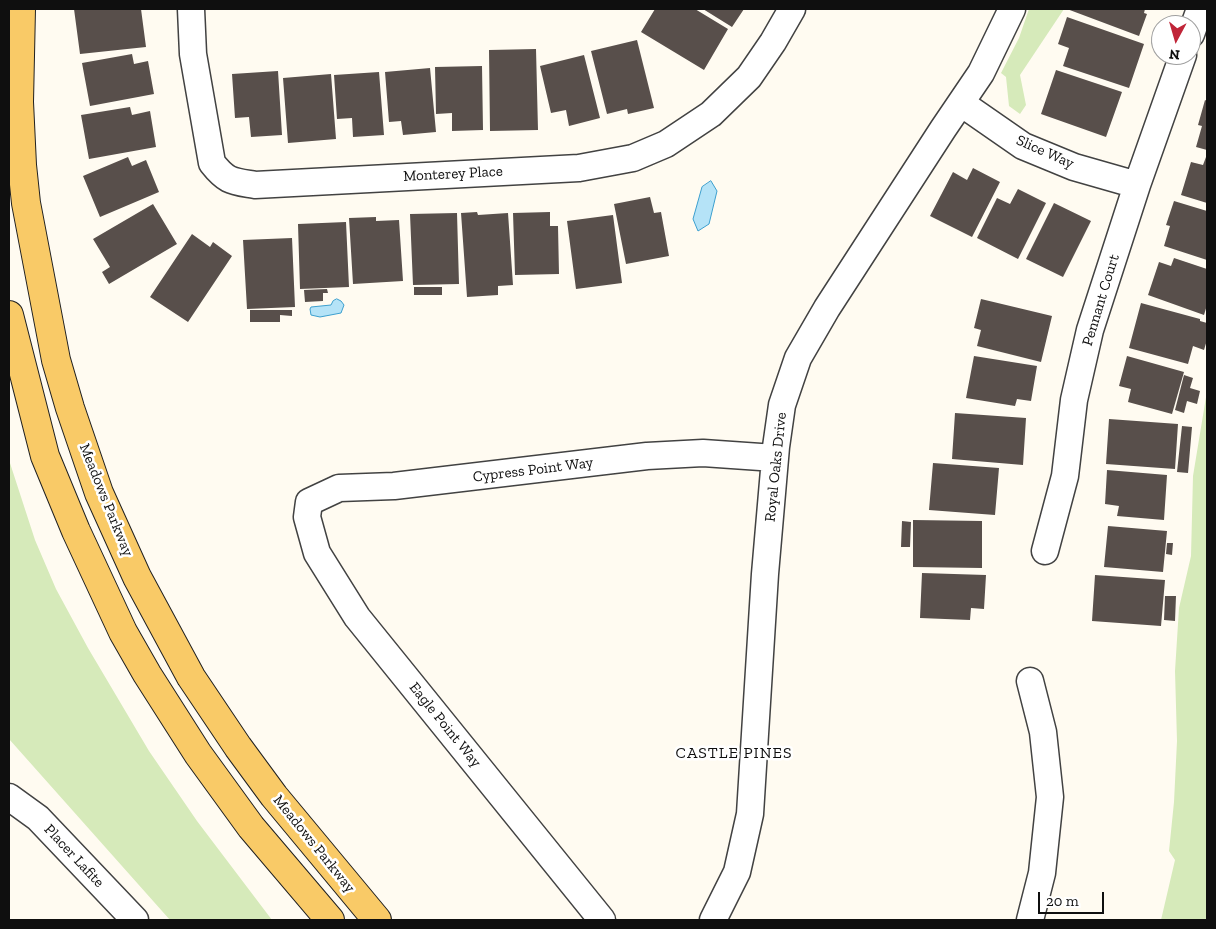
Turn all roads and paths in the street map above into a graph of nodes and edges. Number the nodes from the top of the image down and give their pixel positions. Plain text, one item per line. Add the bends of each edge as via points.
1 (21, 9) edge
2 (191, 9) edge
3 (792, 9) edge
4 (1012, 9) edge
5 (1179, 65) edge
6 (961, 104) junction
7 (1136, 185) junction
8 (9, 316) edge
9 (775, 458) junction
10 (307, 518) joint
11 (1045, 551) dead end
12 (1030, 681) dead end
13 (9, 797) edge
14 (135, 920) edge
15 (330, 920) edge
16 (377, 920) edge
17 (602, 920) edge
18 (714, 920) edge
19 (1030, 920) edge

1 - 16 main road, Meadows Parkway via 19,102 26,203 56,360 99,493 137,577 191,677 274,796
2 - 3 street, Monterey Place via 193,54 212,163 232,181 255,185 580,168 633,158 666,144 711,114 749,77
4 - 6 street, Royal Oaks Drive via 981,73
5 - 7 street, Pennant Court
6 - 7 street, Slice Way via 1024,146 1074,167
6 - 9 street, Royal Oaks Drive via 826,308 798,358 782,405
7 - 11 street, Pennant Court via 1090,330 1074,400 1065,476
8 - 15 main road via 45,456 123,632 198,754 251,827
9 - 10 street, Cypress Point Way via 703,453 647,456 394,486 339,488 309,502
9 - 18 street, Royal Oaks Drive via 750,814 737,872
10 - 17 street, Eagle Point Way via 317,553 357,617
12 - 19 street via 1043,732 1050,797 1042,873
13 - 14 street, Placer Lafite via 38,818

